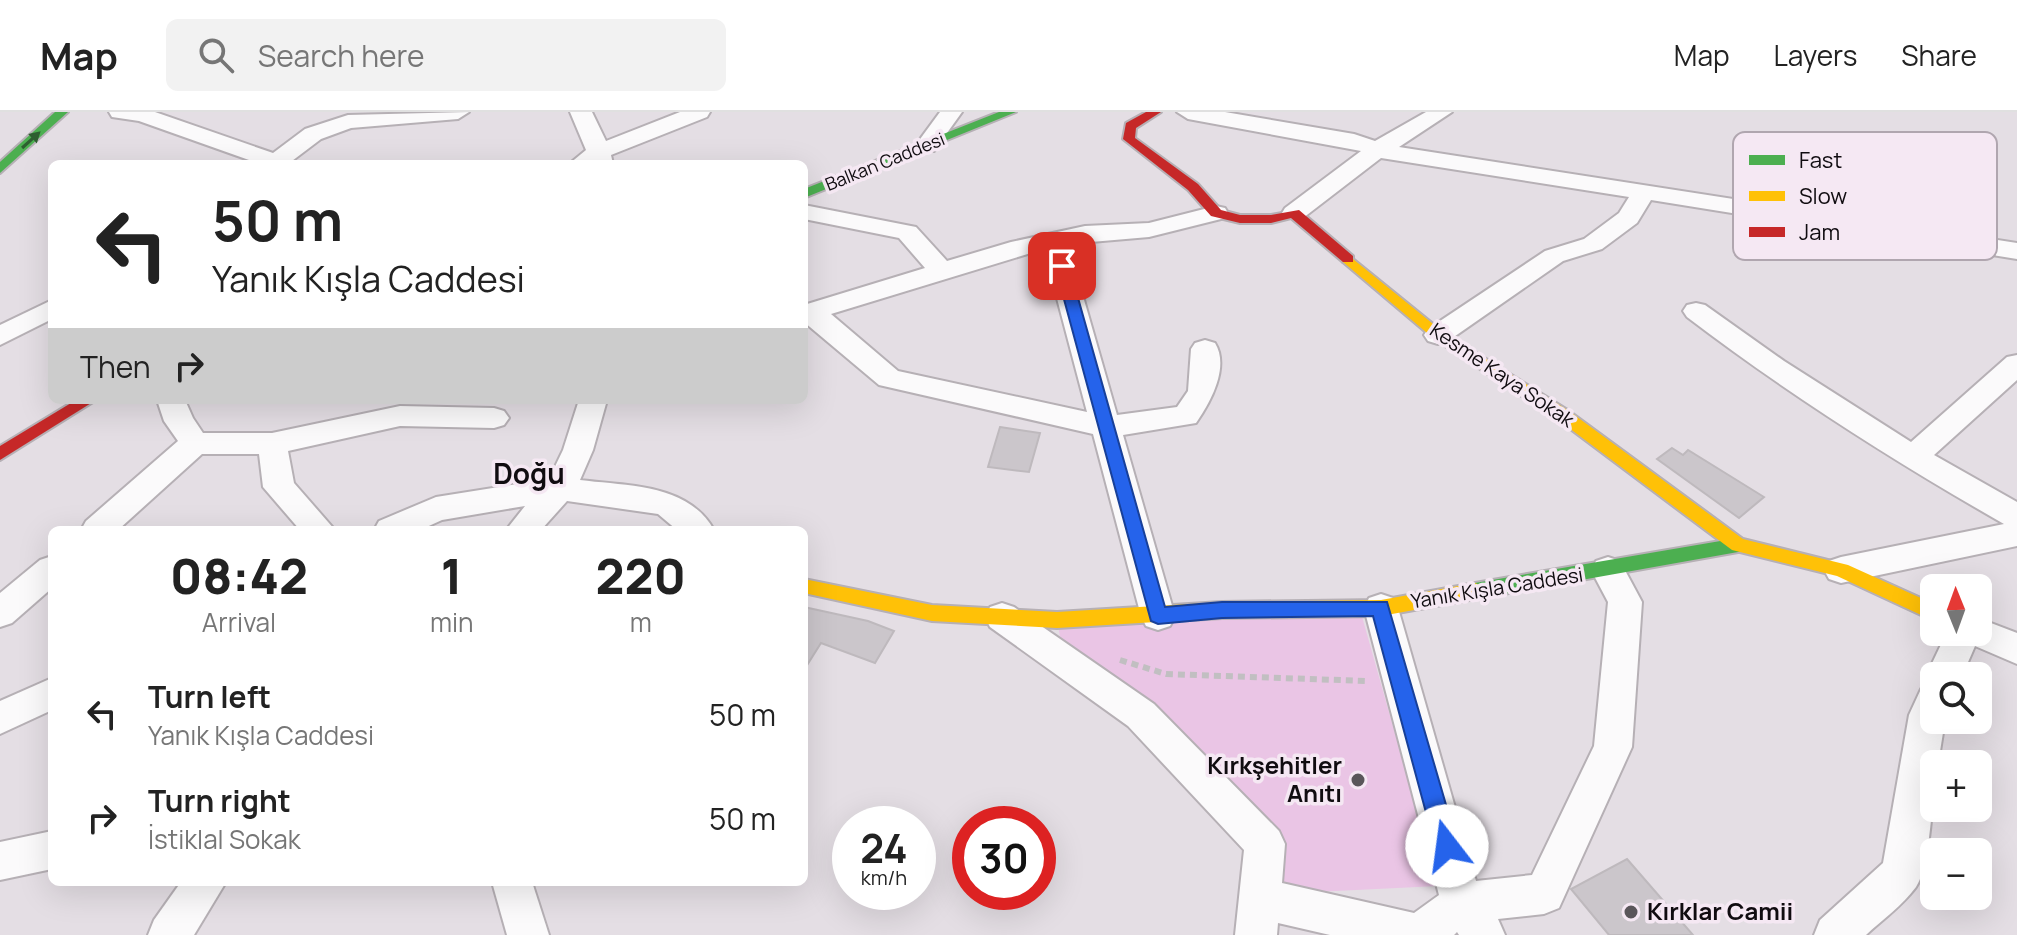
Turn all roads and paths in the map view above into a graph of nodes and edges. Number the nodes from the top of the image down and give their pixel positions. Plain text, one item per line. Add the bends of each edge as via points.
1 (62, 112) edge
2 (120, 112) edge
3 (458, 112) edge
4 (581, 112) edge
5 (699, 112) edge
6 (951, 112) edge
7 (1010, 112) edge
8 (1155, 112) edge
9 (1188, 112) edge
10 (1334, 112) edge
11 (1441, 112) edge
12 (1321, 134) junction
13 (926, 146) junction
14 (1377, 150) junction
15 (267, 160) edge
16 (279, 160) edge
17 (594, 160) edge
18 (0, 169) edge
19 (808, 192) edge
20 (1644, 192) junction
21 (1733, 206) edge
22 (808, 213) edge
23 (1216, 213) junction
24 (1294, 213) junction
25 (1054, 240) junction
26 (1997, 248) edge
27 (2017, 251) edge
28 (942, 271) junction
29 (48, 310) edge
30 (1696, 311) dead end
31 (808, 313) edge
32 (1438, 335) junction
33 (0, 336) edge
34 (1205, 349) dead end
35 (2017, 364) edge
36 (81, 404) edge
37 (173, 404) edge
38 (592, 404) edge
39 (494, 418) dead end
40 (1106, 427) junction
41 (195, 443) junction
42 (272, 444) junction
43 (2, 449) edge
44 (1912, 458) junction
45 (560, 489) junction
46 (2017, 517) edge
47 (102, 526) edge
48 (315, 526) edge
49 (399, 526) edge
50 (526, 526) edge
51 (693, 526) edge
52 (2017, 534) edge
53 (1738, 545) junction
54 (1608, 570) junction
55 (1841, 570) junction
56 (48, 572) edge
57 (808, 587) edge
58 (1920, 607) edge
59 (1381, 608) junction
60 (0, 613) edge
61 (1158, 616) junction
62 (1002, 617) junction
63 (1992, 638) edge
64 (2017, 649) edge
65 (1109, 656) dead end
66 (1381, 681) dead end
67 (48, 695) edge
68 (0, 718) edge
69 (1924, 734) edge
70 (48, 851) edge
71 (0, 861) edge
72 (203, 886) edge
73 (513, 886) edge
74 (1258, 916) edge
75 (1473, 919) edge
76 (169, 935) edge
77 (528, 935) edge
78 (1419, 935) edge
79 (1835, 935) edge

18 -> 1 street
2 - 15 street via 143,115
3 - 16 street via 348,122 313,134
4 - 17 street via 593,134
5 - 17 street
6 - 13 street
7 - 13 street, Balkan Caddesi
8 - 23 street via 1130,126 1129,139 1193,187
9 - 12 street
10 - 12 street
11 - 14 street
12 - 14 street
13 - 19 street, Balkan Caddesi
14 - 20 street
14 - 24 street
20 - 21 street
20 - 32 street via 1628,218 1593,244 1554,256
22 - 28 street via 907,232
23 - 24 street via 1240,219
23 - 25 street via 1149,230
24 - 32 street, Kesme Kaya Sokak
25 - 28 street
25 - 40 street
26 - 27 street
28 - 31 street
29 - 33 street
30 - 44 street via 1774,371
31 - 40 street via 889,378
32 - 53 street, Kesme Kaya Sokak via 1563,415
34 - 40 street via 1202,392 1186,416
35 - 44 street
36 - 43 street
37 - 41 street
38 - 45 street
39 - 42 street via 400,416
40 - 61 street
41 - 42 street
41 - 47 street
42 - 48 street via 279,487
44 - 46 street
45 - 49 street via 436,509
45 - 50 street
45 - 51 street via 666,503
52 - 55 street
53 - 54 street, Yanık Kışla Caddesi
53 - 55 street, Kesme Kaya Sokak
54 - 59 street, Yanık Kışla Caddesi
54 - 75 street via 1625,602 1613,747 1544,894
55 - 58 street, Kesme Kaya Sokak
56 - 60 street
57 - 62 street, Yanık Kışla Caddesi via 932,613
59 - 61 street, Yanık Kışla Caddesi
59 - 75 street
61 - 62 street, Yanık Kışla Caddesi
62 - 74 street via 1141,715 1265,844
63 - 64 street
65 - 66 path via 1166,674
67 - 68 street
69 - 79 street via 1902,873
70 - 71 street
72 - 76 street
73 - 77 street
74 - 78 street
75 - 78 street

